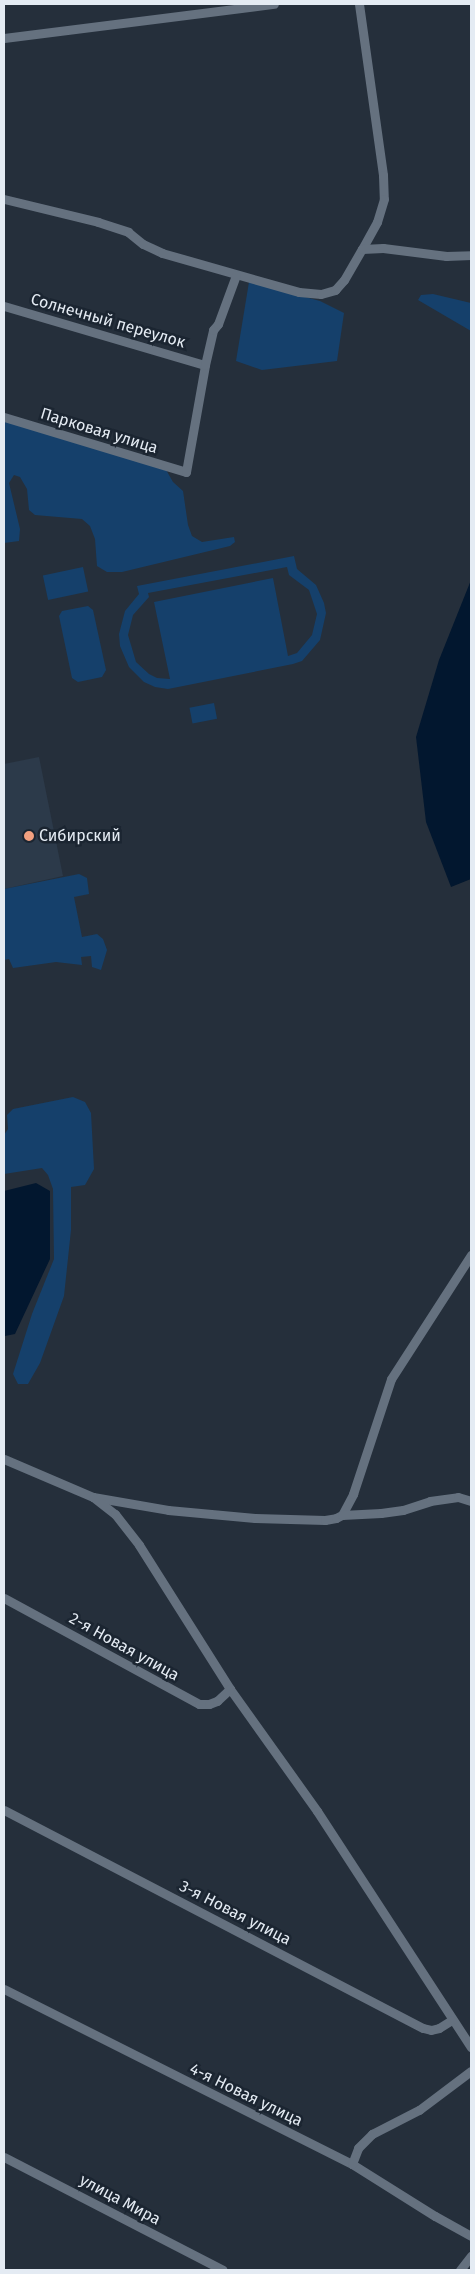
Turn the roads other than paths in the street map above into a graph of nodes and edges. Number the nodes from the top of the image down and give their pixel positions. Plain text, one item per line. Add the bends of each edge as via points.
1 (274, 4) edge
2 (359, 4) edge
3 (4, 38) edge
4 (4, 199) edge
5 (362, 249) junction
6 (471, 255) edge
7 (236, 275) junction
8 (4, 306) edge
9 (205, 365) junction
10 (4, 417) edge
11 (471, 1255) edge
12 (4, 1458) edge
13 (94, 1497) junction
14 (471, 1500) edge
15 (342, 1515) junction
16 (4, 1598) edge
17 (230, 1689) junction
18 (4, 1810) edge
19 (4, 1989) edge
20 (452, 2020) junction
21 (471, 2046) edge
22 (471, 2071) edge
23 (4, 2157) edge
24 (352, 2164) junction
25 (471, 2236) edge
26 (471, 2256) edge
27 (222, 2270) edge
28 (460, 2270) edge

1 - 3 street
2 - 5 street via 384,199 377,222
4 - 7 street via 98,222 128,232 162,253
5 - 6 street
5 - 7 street via 335,290 321,294 299,292
7 - 9 street via 214,330
8 - 9 street, Солнечный переулок
9 - 10 street, Парковая улица via 186,472
11 - 15 street via 391,1379 353,1494
12 - 13 street
13 - 15 street via 168,1510 255,1518 325,1520
13 - 17 street via 115,1514 139,1545
14 - 15 street via 458,1497 430,1501 403,1510
16 - 17 street, 2-я Новая улица via 199,1704 217,1701
17 - 20 street via 317,1811
18 - 20 street, 3-я Новая улица via 423,2028 439,2028
19 - 24 street, 4-я Новая улица
20 - 21 street
22 - 24 street via 418,2110 372,2134 358,2148
23 - 27 street, улица Мира
24 - 25 street, 4-я Новая улица
26 - 28 street

